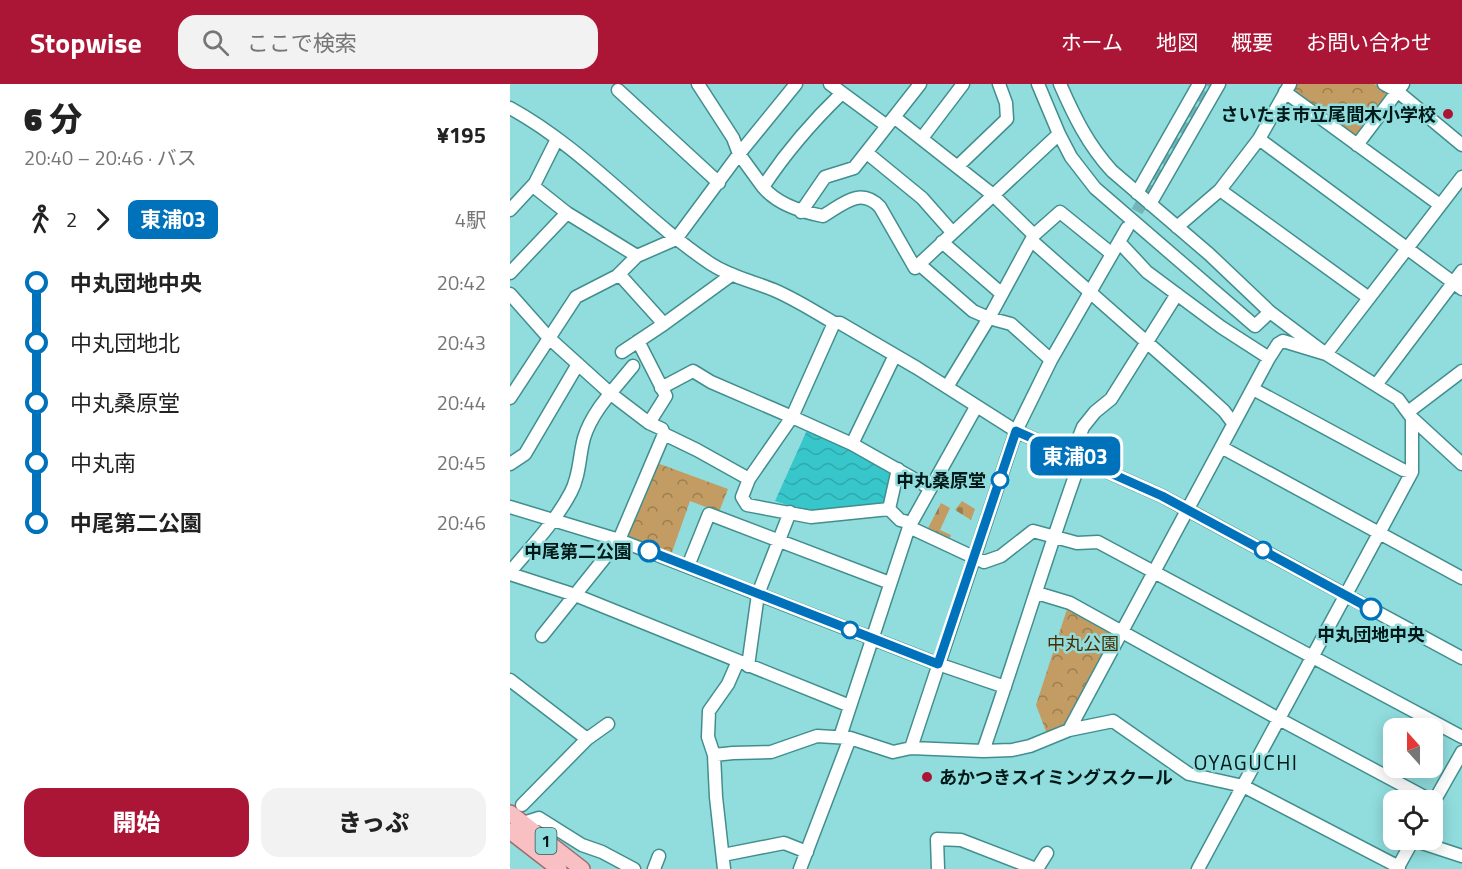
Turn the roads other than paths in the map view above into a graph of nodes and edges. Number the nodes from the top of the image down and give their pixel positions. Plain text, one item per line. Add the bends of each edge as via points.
1 (698, 84) edge
2 (796, 84) edge
3 (830, 84) edge
4 (920, 84) edge
5 (963, 84) edge
6 (999, 84) edge
7 (1038, 84) edge
8 (1060, 84) edge
9 (1200, 84) edge
10 (1219, 84) edge
11 (1384, 84) edge
12 (1287, 88) edge
13 (1400, 88) edge
14 (618, 90) dead end
15 (842, 93) junction
16 (510, 108) edge
17 (891, 121) junction
18 (1059, 134) junction
19 (922, 138) junction
20 (557, 139) junction
21 (1259, 139) junction
22 (1357, 145) junction
23 (1462, 145) edge
24 (867, 153) junction
25 (739, 154) junction
26 (958, 166) junction
27 (1462, 177) edge
28 (719, 183) junction
29 (533, 186) junction
30 (763, 187) junction
31 (1220, 190) junction
32 (510, 191) edge
33 (1137, 193) junction
34 (993, 195) junction
35 (521, 198) junction
36 (1150, 204) junction
37 (1440, 205) junction
38 (510, 210) edge
39 (801, 212) junction
40 (567, 213) junction
41 (1177, 227) junction
42 (1127, 228) tunnel mouth
43 (952, 232) junction
44 (1033, 238) junction
45 (676, 239) junction
46 (942, 242) junction
47 (1119, 242) junction
48 (1407, 248) junction
49 (1112, 254) junction
50 (637, 256) junction
51 (919, 264) junction
52 (1462, 271) edge
53 (510, 273) edge
54 (619, 274) junction
55 (730, 276) junction
56 (1458, 286) edge
57 (1090, 293) junction
58 (510, 294) edge
59 (1002, 294) junction
60 (1177, 294) junction
61 (1369, 298) junction
62 (1270, 312) junction
63 (989, 318) junction
64 (834, 323) junction
65 (664, 324) junction
66 (549, 338) junction
67 (638, 341) junction
68 (1146, 343) junction
69 (622, 352) dead end
70 (1326, 354) junction
71 (896, 355) junction
72 (1269, 357) junction
73 (1051, 360) junction
74 (578, 364) junction
75 (633, 366) dead end
76 (1462, 371) edge
77 (510, 376) edge
78 (523, 381) junction
79 (1376, 386) junction
80 (947, 387) junction
81 (661, 388) junction
82 (1253, 389) junction
83 (611, 394) junction
84 (510, 398) edge
85 (976, 407) junction
86 (1410, 415) junction
87 (792, 417) junction
88 (649, 423) junction
89 (1233, 423) junction
90 (1016, 431) junction
91 (664, 434) junction
92 (852, 444) junction
93 (1221, 447) junction
94 (1076, 457) junction
95 (510, 464) edge
96 (1462, 464) edge
97 (897, 470) junction
98 (1412, 472) junction
99 (749, 479) junction
100 (930, 488) junction
101 (510, 507) edge
102 (889, 509) junction
103 (1188, 510) junction
104 (790, 512) junction
105 (553, 520) junction
106 (910, 525) junction
107 (1379, 534) junction
108 (1053, 537) junction
109 (619, 540) junction
110 (780, 540) junction
111 (974, 556) junction
112 (688, 566) junction
113 (1154, 572) junction
114 (510, 573) edge
115 (1462, 578) edge
116 (890, 583) junction
117 (1037, 593) junction
118 (758, 594) junction
119 (575, 596) junction
120 (1346, 596) junction
121 (1121, 631) junction
122 (542, 636) dead end
123 (872, 638) junction
124 (1312, 658) junction
125 (1462, 658) edge
126 (743, 663) junction
127 (938, 664) junction
128 (510, 680) edge
129 (1005, 687) junction
130 (850, 706) junction
131 (1279, 719) junction
132 (608, 724) dead end
133 (1070, 730) junction
134 (1462, 737) edge
135 (845, 738) junction
136 (587, 739) junction
137 (911, 748) junction
138 (983, 751) junction
139 (1462, 752) edge
140 (714, 756) junction
141 (1242, 786) junction
142 (1409, 790) edge
143 (1440, 790) edge
144 (516, 809) edge
145 (514, 827) edge
146 (1408, 850) edge
147 (1443, 850) edge
148 (807, 852) junction
149 (1047, 853) dead end
150 (723, 855) junction
151 (659, 856) dead end
152 (1462, 856) edge
153 (1398, 868) edge
154 (559, 869) edge
155 (582, 869) edge
156 (634, 869) edge
157 (654, 869) edge
158 (724, 869) edge
159 (800, 869) edge
160 (938, 869) edge
161 (1036, 869) edge
162 (1198, 869) edge

1 - 25 street
2 - 25 street
3 - 15 street
4 - 17 street
5 - 19 street
6 - 26 street via 1007,119
7 - 18 street
8 - 33 street via 1090,144
9 - 33 street
10 - 36 street
11 - 13 street
12 - 21 street
12 - 22 street
13 - 22 street
13 - 23 street
14 - 28 street
15 - 17 street
15 - 30 street via 785,154
16 - 20 street
17 - 19 street
17 - 24 street
18 - 34 street
18 - 62 street via 1081,170 1107,199 1255,326
19 - 26 street
20 - 29 street
20 - 45 street
21 - 31 street
21 - 48 street
22 - 37 street
24 - 39 street via 854,168 825,177
24 - 43 street via 922,198
25 - 28 street
25 - 30 street
26 - 34 street
27 - 37 street
28 - 45 street
29 - 35 street
29 - 40 street
30 - 39 street
31 - 41 street
31 - 61 street
32 - 35 street
33 - 36 street
34 - 43 street
34 - 44 street
35 - 38 street
36 - 41 street
37 - 48 street
39 - 51 street via 823,216 855,197 873,200 915,268
40 - 50 street
40 - 53 street
41 - 62 street
42 - 47 street
43 - 46 street
44 - 49 street via 1060,212
44 - 57 street
44 - 59 street
45 - 50 street
45 - 55 street
46 - 51 street
46 - 59 street
47 - 49 street
47 - 60 street via 1147,272
48 - 56 street
48 - 61 street
49 - 57 street
50 - 54 street
51 - 63 street via 973,311
52 - 56 street
54 - 65 street
54 - 66 street via 576,297
55 - 64 street via 797,300
55 - 65 street
56 - 79 street
57 - 68 street
57 - 73 street
58 - 66 street
59 - 63 street
60 - 68 street
60 - 72 street
61 - 70 street
62 - 70 street
63 - 73 street via 1011,324
63 - 80 street
64 - 71 street
64 - 87 street
65 - 67 street
66 - 74 street
66 - 78 street
67 - 69 street
67 - 81 street
68 - 89 street
68 - 94 street via 1112,399 1083,427
70 - 72 street via 1283,341
70 - 79 street
71 - 80 street
71 - 92 street
72 - 82 street
73 - 90 street
74 - 83 street
74 - 95 street via 525,454
75 - 83 street
76 - 86 street
77 - 78 street
78 - 84 street
79 - 86 street via 1398,399
80 - 85 street
81 - 87 street via 693,371
81 - 88 street via 665,400
82 - 89 street
82 - 98 street via 1403,471
83 - 88 street
83 - 105 street via 585,437 573,489
85 - 90 street
85 - 100 street
86 - 96 street
86 - 98 street
87 - 92 street
87 - 99 street
88 - 91 street
89 - 93 street
90 - 94 street
90 - 111 street
91 - 99 street
91 - 109 street
92 - 97 street
93 - 103 street
93 - 107 street
94 - 103 street
94 - 108 street
97 - 100 street
97 - 102 street
98 - 107 street
99 - 104 street via 742,497 747,505
100 - 106 street
101 - 105 street
102 - 104 street via 811,517
102 - 106 street
103 - 113 street
103 - 120 street
104 - 110 street
105 - 109 street
105 - 114 street
106 - 111 street
106 - 116 street
107 - 115 street
107 - 120 street
108 - 111 street via 1034,531 1001,556 984,562
108 - 113 street via 1077,543 1098,542
108 - 117 street
109 - 112 street
109 - 119 street
110 - 112 street via 709,514
110 - 116 street
110 - 118 street
111 - 127 street
112 - 118 street
113 - 121 street
113 - 124 street
114 - 119 street
116 - 123 street
117 - 121 street via 1070,603
117 - 129 street
118 - 123 street
118 - 126 street
119 - 122 street
119 - 126 street
120 - 124 street
120 - 125 street
121 - 131 street
121 - 133 street
123 - 127 street
123 - 130 street
124 - 131 street
124 - 134 street
126 - 130 street
126 - 140 street via 709,711 708,737
127 - 129 street
127 - 137 street
128 - 136 street
129 - 138 street
130 - 135 street
131 - 141 street
131 - 142 street
132 - 136 street
133 - 138 street via 1030,746
133 - 141 street via 1113,721 1189,774
135 - 137 street via 893,752
135 - 140 street via 817,736 771,752
135 - 148 street
136 - 144 street
137 - 138 street
139 - 143 street
140 - 150 street
141 - 153 street
141 - 162 street
144 - 145 main road, 1
145 - 154 main road, 1
145 - 155 main road, 1
145 - 156 street via 539,818 582,845
146 - 153 street
147 - 152 street
148 - 150 street via 784,843
148 - 159 street
149 - 161 street
150 - 158 street
151 - 157 street
160 - 161 street via 937,839 962,840

